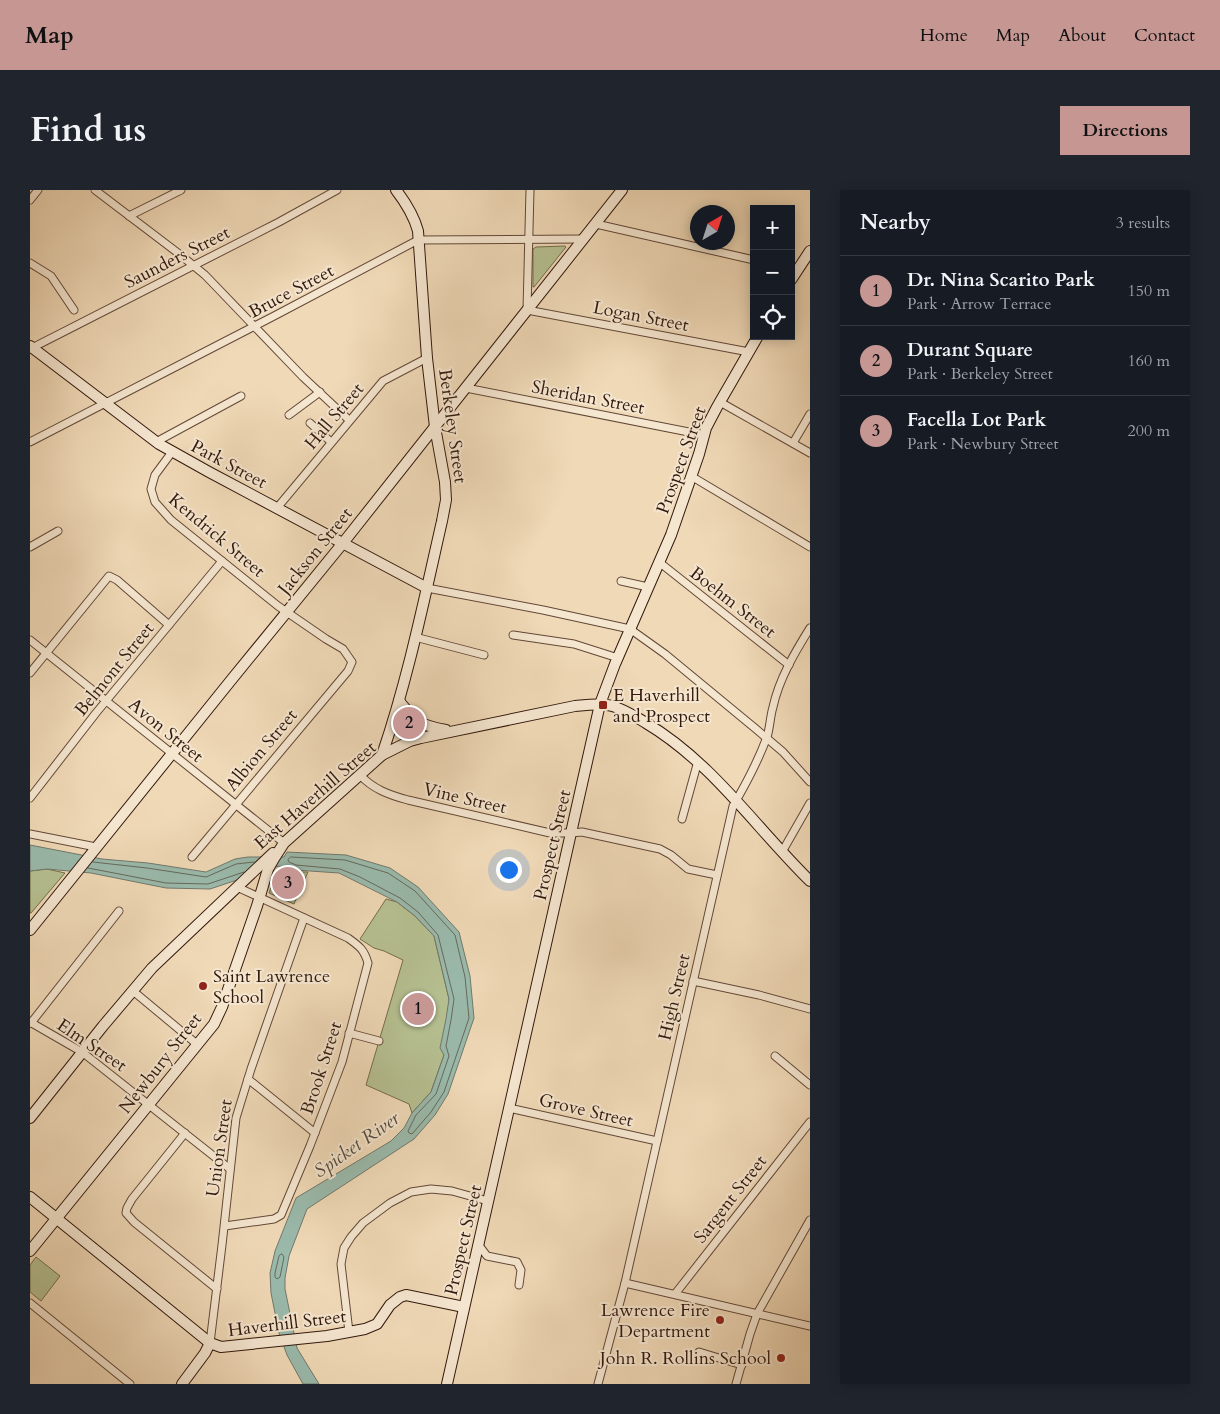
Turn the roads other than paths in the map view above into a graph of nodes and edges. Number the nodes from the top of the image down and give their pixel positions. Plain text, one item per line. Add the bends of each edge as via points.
1 (38, 190) edge
2 (95, 190) edge
3 (181, 190) edge
4 (337, 190) edge
5 (396, 190) edge
6 (530, 190) edge
7 (622, 190) edge
8 (30, 200) edge
9 (129, 216) junction
10 (596, 224) junction
11 (529, 239) junction
12 (583, 239) junction
13 (418, 240) junction
14 (810, 251) edge
15 (750, 259) edge
16 (30, 263) edge
17 (193, 266) junction
18 (795, 268) edge
19 (74, 310) dead end
20 (527, 310) junction
21 (255, 326) junction
22 (756, 340) edge
23 (31, 347) edge
24 (750, 352) junction
25 (427, 358) junction
26 (466, 388) junction
27 (320, 392) junction
28 (240, 396) dead end
29 (720, 402) junction
30 (106, 403) junction
31 (810, 414) edge
32 (289, 415) dead end
33 (349, 420) junction
34 (310, 424) dead end
35 (435, 427) junction
36 (704, 435) junction
37 (30, 442) edge
38 (156, 442) junction
39 (332, 442) junction
40 (792, 443) junction
41 (172, 452) junction
42 (810, 453) edge
43 (691, 476) junction
44 (277, 508) junction
45 (58, 531) dead end
46 (343, 543) junction
47 (30, 547) edge
48 (810, 547) edge
49 (222, 561) junction
50 (659, 562) junction
51 (621, 581) dead end
52 (648, 587) junction
53 (427, 588) junction
54 (287, 612) junction
55 (169, 625) junction
56 (810, 628) edge
57 (630, 629) junction
58 (514, 635) dead end
59 (415, 637) junction
60 (30, 640) edge
61 (46, 653) junction
62 (484, 655) dead end
63 (618, 658) junction
64 (352, 662) joint
65 (790, 665) junction
66 (30, 673) edge
67 (399, 701) junction
68 (106, 702) junction
69 (600, 704) junction
70 (452, 731) junction
71 (767, 738) junction
72 (172, 754) junction
73 (382, 754) junction
74 (698, 761) junction
75 (360, 775) junction
76 (810, 782) edge
77 (30, 798) edge
78 (736, 801) junction
79 (810, 803) edge
80 (236, 805) junction
81 (682, 819) dead end
82 (570, 833) junction
83 (30, 834) edge
84 (281, 846) junction
85 (95, 849) junction
86 (782, 852) junction
87 (192, 857) dead end
88 (717, 875) junction
89 (810, 881) edge
90 (240, 884) junction
91 (260, 894) junction
92 (119, 911) dead end
93 (304, 918) junction
94 (31, 926) edge
95 (693, 981) junction
96 (133, 990) junction
97 (810, 1009) edge
98 (31, 1022) edge
99 (349, 1033) junction
100 (379, 1041) dead end
101 (198, 1045) junction
102 (82, 1052) junction
103 (775, 1056) dead end
104 (248, 1079) junction
105 (810, 1085) edge
106 (149, 1104) junction
107 (509, 1108) junction
108 (30, 1118) edge
109 (810, 1122) edge
110 (185, 1133) junction
111 (315, 1133) junction
112 (657, 1142) junction
113 (230, 1169) junction
114 (30, 1197) edge
115 (488, 1200) junction
116 (56, 1218) junction
117 (810, 1220) edge
118 (224, 1226) junction
119 (478, 1244) junction
120 (30, 1251) edge
121 (625, 1283) junction
122 (519, 1285) dead end
123 (217, 1289) junction
124 (674, 1294) junction
125 (30, 1303) edge
126 (464, 1307) junction
127 (757, 1314) junction
128 (810, 1326) edge
129 (349, 1332) junction
130 (210, 1343) junction
131 (699, 1352) dead end
132 (742, 1365) junction
133 (130, 1384) edge
134 (182, 1384) edge
135 (447, 1384) edge
136 (598, 1384) edge
137 (736, 1384) edge

1 - 8 street
2 - 9 street
3 - 9 street
4 - 17 street, Saunders Street
5 - 13 street, Berkeley Street via 412,214
6 - 11 street
7 - 10 street, Jackson Street
9 - 17 street
10 - 12 street, Jackson Street
10 - 15 street
11 - 12 street, Bruce Street
11 - 13 street, Bruce Street
11 - 20 street
12 - 20 street, Jackson Street
13 - 21 street, Bruce Street
13 - 25 street, Berkeley Street
14 - 18 street
16 - 19 street via 51,276
17 - 21 street
17 - 23 street, Saunders Street
20 - 24 street, Logan Street
20 - 26 street, Jackson Street
21 - 27 street
21 - 30 street, Bruce Street
22 - 24 street, Prospect Street
23 - 30 street, Park Street
24 - 29 street, Prospect Street
25 - 33 street, Hall Street via 383,381
25 - 35 street, Berkeley Street
26 - 35 street, Jackson Street
26 - 36 street, Sheridan Street
27 - 32 street
27 - 33 street
28 - 38 street
29 - 36 street, Prospect Street
29 - 40 street
30 - 37 street, Bruce Street
30 - 38 street, Park Street
31 - 40 street
33 - 39 street, Hall Street
34 - 39 street
35 - 46 street, Jackson Street
35 - 53 street, Berkeley Street via 446,500
36 - 43 street, Prospect Street
38 - 41 street, Park Street
39 - 44 street, Hall Street
40 - 42 street
41 - 44 street, Park Street
41 - 49 street, Kendrick Street via 155,475 151,489 155,502 171,520
43 - 48 street
43 - 50 street, Prospect Street
44 - 46 street, Park Street
45 - 47 street
46 - 53 street, Park Street
46 - 54 street, Jackson Street
49 - 54 street, Kendrick Street
49 - 55 street, Belmont Street
50 - 52 street, Prospect Street
50 - 65 street, Boehm Street
51 - 52 street
52 - 57 street, Prospect Street
53 - 57 street
53 - 59 street, Berkeley Street
54 - 64 street, Kendrick Street via 343,649
54 - 72 street, Jackson Street
55 - 61 street via 109,576
55 - 68 street, Belmont Street
56 - 65 street, High Street
57 - 63 street, Prospect Street
57 - 71 street
58 - 63 street via 574,644
59 - 62 street
59 - 67 street, Berkeley Street
60 - 61 street, Avon Street
61 - 66 street
61 - 68 street, Avon Street
63 - 69 street, Prospect Street
64 - 80 street, Albion Street via 348,671
65 - 71 street, High Street via 773,707
67 - 70 street via 409,714 426,726
67 - 73 street, Berkeley Street
68 - 72 street, Avon Street
68 - 77 street, Belmont Street
69 - 70 street, East Haverhill Street via 575,706
69 - 74 street, East Haverhill Street via 615,706 640,720
69 - 82 street, Prospect Street
70 - 73 street, East Haverhill Street via 410,741
71 - 76 street
71 - 78 street, High Street
72 - 80 street, Avon Street
72 - 85 street, Jackson Street
73 - 75 street, East Haverhill Street
74 - 78 street, East Haverhill Street
74 - 81 street
75 - 82 street, Vine Street via 377,789 393,796 550,833
75 - 84 street, East Haverhill Street
78 - 86 street, East Haverhill Street
78 - 88 street, High Street
79 - 86 street
80 - 84 street, Avon Street
80 - 87 street, Albion Street
82 - 88 street, Vine Street via 582,832 660,849 688,869
82 - 107 street, Prospect Street
83 - 85 street
84 - 90 street, East Haverhill Street
84 - 91 street, Newbury Street via 268,869
85 - 94 street, Jackson Street
86 - 89 street, East Haverhill Street
88 - 95 street, High Street
90 - 91 street, Brook Street
90 - 96 street, East Haverhill Street via 159,960
91 - 93 street, Brook Street
91 - 101 street, Newbury Street via 222,1007
92 - 98 street
93 - 99 street, Brook Street via 348,938 365,953 368,963
93 - 104 street, Union Street
95 - 97 street
95 - 112 street, High Street
96 - 101 street
96 - 102 street, East Haverhill Street
98 - 102 street, Elm Street
99 - 100 street
99 - 111 street, Brook Street via 342,1062
101 - 106 street, Newbury Street
102 - 106 street, Elm Street
102 - 108 street, East Haverhill Street
103 - 105 street
104 - 111 street
104 - 113 street, Union Street via 236,1118
106 - 110 street, Elm Street
106 - 116 street, Newbury Street
107 - 112 street, Grove Street
107 - 115 street, Prospect Street
109 - 124 street, Sargent Street
110 - 113 street, Elm Street
110 - 123 street via 132,1199 126,1214
111 - 118 street, Brook Street via 280,1215 274,1219
112 - 121 street, High Street
113 - 118 street, Union Street
114 - 116 street, Haverhill Street
115 - 119 street, Prospect Street
115 - 129 street via 452,1191 431,1189 411,1192 363,1223 344,1248 341,1264
116 - 120 street, Newbury Street
116 - 130 street, Haverhill Street
117 - 127 street
118 - 123 street, Union Street
119 - 122 street via 487,1256 516,1262 521,1270
119 - 126 street, Prospect Street
121 - 124 street
121 - 136 street, High Street
123 - 130 street, Union Street
124 - 127 street
125 - 133 street
126 - 129 street, Haverhill Street via 406,1295 390,1305 378,1324
126 - 135 street, Prospect Street
127 - 128 street
127 - 132 street
129 - 130 street, Haverhill Street via 222,1347
130 - 134 street, Union Street
131 - 132 street
132 - 137 street

